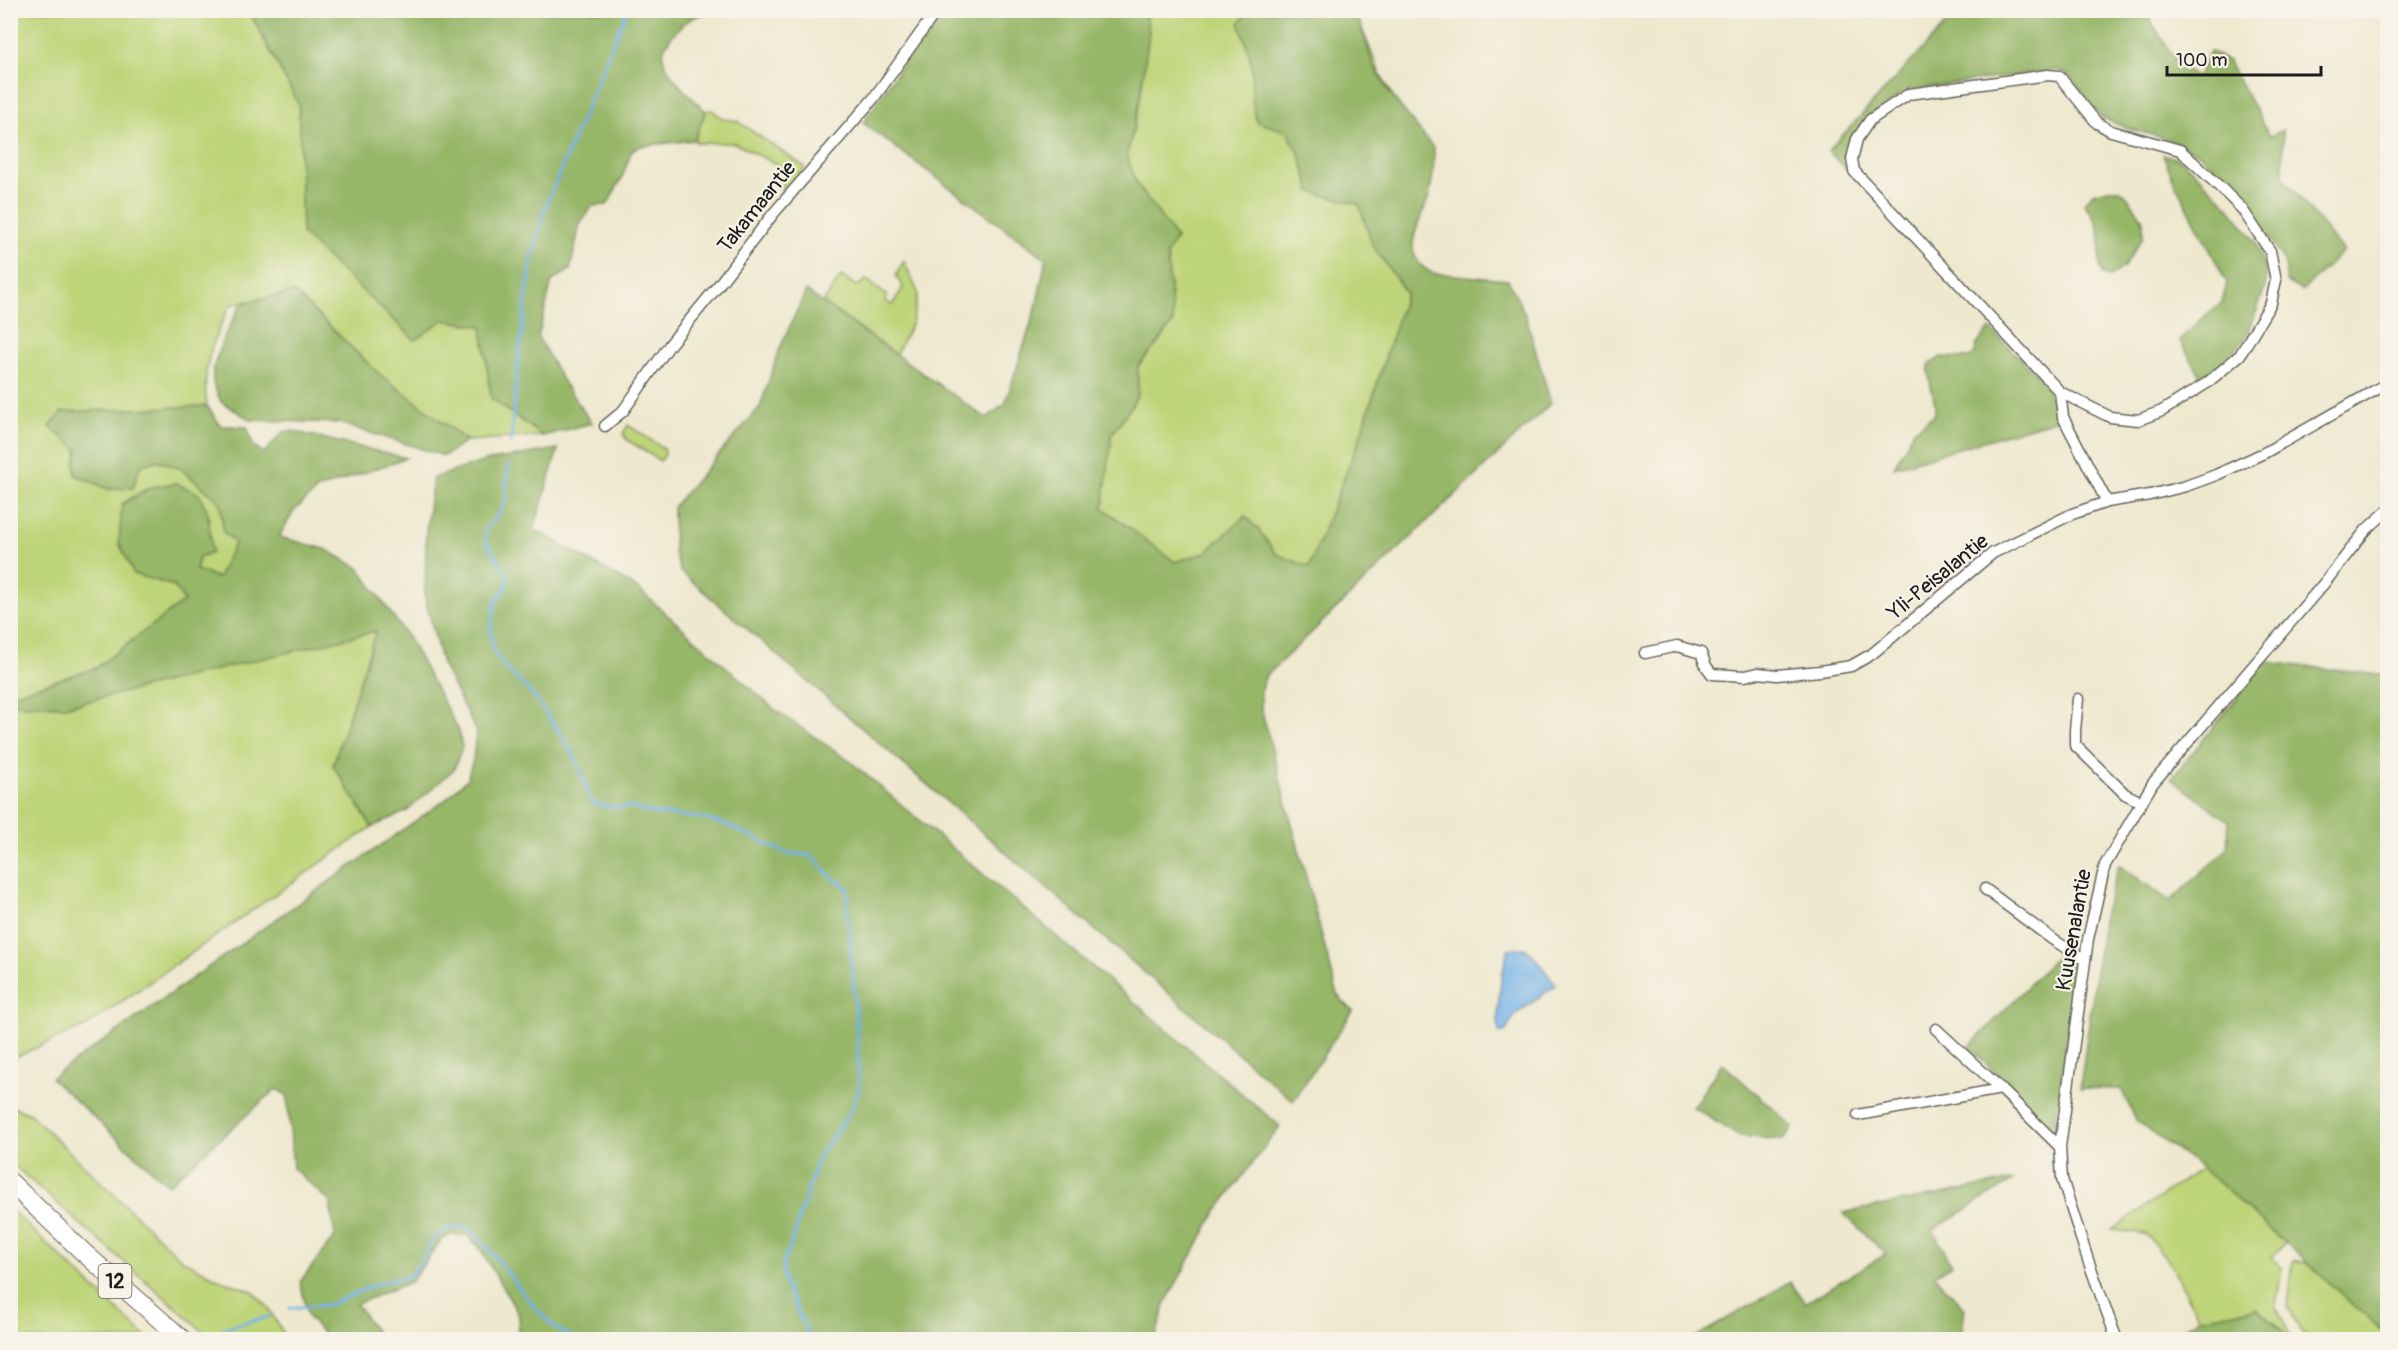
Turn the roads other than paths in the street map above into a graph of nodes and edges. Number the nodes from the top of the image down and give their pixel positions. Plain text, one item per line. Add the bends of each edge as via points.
1 (937, 10) edge
2 (2388, 383) edge
3 (2060, 392) junction
4 (605, 426) dead end
5 (2107, 502) junction
6 (2388, 510) edge
7 (1645, 653) dead end
8 (2078, 699) dead end
9 (2141, 802) junction
10 (1985, 889) dead end
11 (2085, 960) junction
12 (1936, 1029) dead end
13 (2001, 1089) junction
14 (1858, 1115) dead end
15 (2060, 1147) junction
16 (10, 1182) edge
17 (49, 1220) junction
18 (163, 1340) edge
19 (183, 1340) edge
20 (2117, 1340) edge

1 - 4 street, Takamaantie via 873,99 773,214 671,343 623,411
2 - 5 street, Yli-Peisalantie via 2266,452 2216,475 2150,495
3 - 3 street via 2110,417 2138,420 2162,411 2207,383 2240,355 2271,303 2276,280 2270,251 2242,209 2180,150 2111,132 2097,123 2059,76 1909,94 1870,120 1857,139 1852,159 1854,171
3 - 5 street via 2064,417
5 - 7 street, Yli-Peisalantie via 2072,514 1994,553 1872,654 1851,666 1777,675 1712,674 1701,653 1677,646
6 - 9 street, Kuusenalantie via 2366,530
8 - 9 street via 2076,745 2125,794
9 - 11 street, Kuusenalantie via 2105,865
10 - 11 street
11 - 15 street, Kuusenalantie
12 - 13 street
13 - 14 street
13 - 15 street
15 - 20 street, Kuusenalantie via 2062,1179
16 - 17 highway, 12
17 - 18 highway
17 - 19 highway, 12

